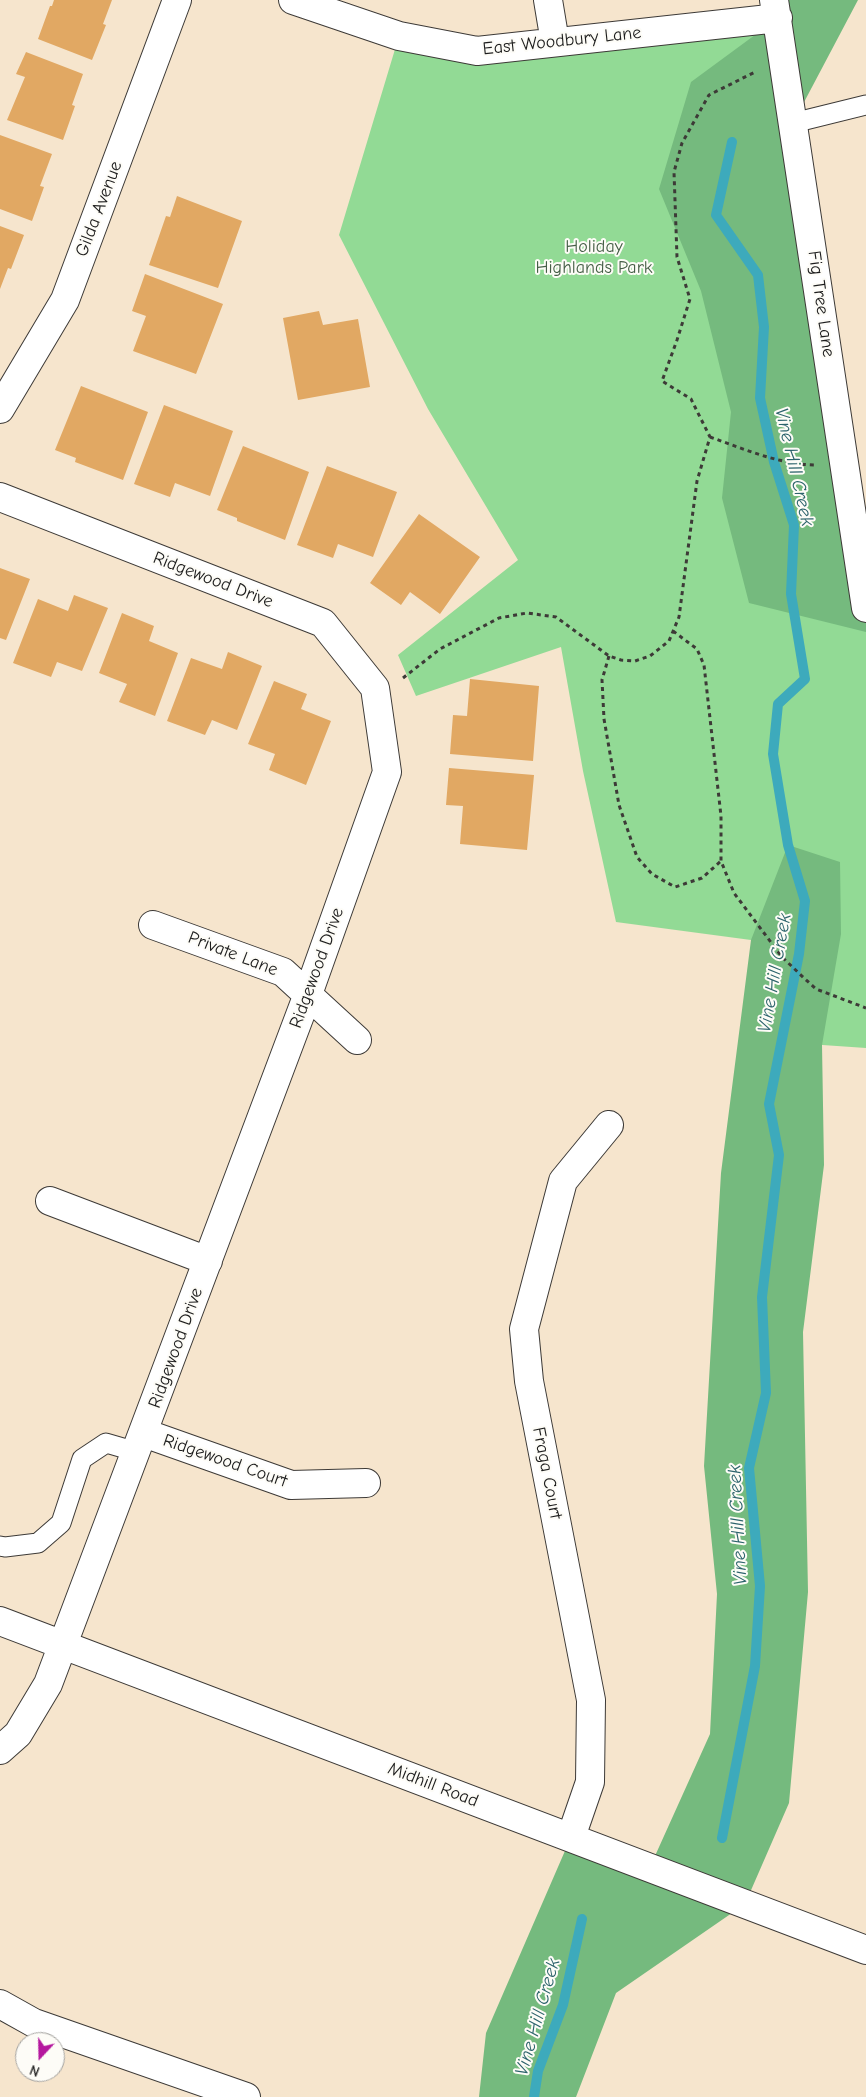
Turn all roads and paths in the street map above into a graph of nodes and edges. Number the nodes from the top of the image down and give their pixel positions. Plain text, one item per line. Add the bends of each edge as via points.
1 (177, 0) edge
2 (293, 0) edge
3 (548, 0) edge
4 (776, 9) edge
5 (555, 42) junction
6 (784, 61) junction
7 (866, 105) edge
8 (793, 123) junction
9 (0, 409) edge
10 (710, 437) junction
11 (784, 461) dead end
12 (0, 497) edge
13 (859, 516) edge
14 (866, 608) edge
15 (673, 631) junction
16 (609, 656) junction
17 (376, 699) junction
18 (722, 860) junction
19 (153, 925) dead end
20 (308, 994) junction
21 (866, 1008) edge
22 (357, 1040) dead end
23 (608, 1125) dead end
24 (50, 1201) dead end
25 (208, 1261) junction
26 (140, 1443) junction
27 (366, 1482) dead end
28 (0, 1546) edge
29 (0, 1621) edge
30 (64, 1645) junction
31 (0, 1750) edge
32 (571, 1837) junction
33 (866, 1950) edge
34 (0, 2004) edge
35 (246, 2097) edge

1 - 9 street, Gilda Avenue via 65,300
2 - 5 street, East Woodbury Lane via 399,36 477,50
3 - 5 street
4 - 5 street, East Woodbury Lane
4 - 6 street, Fig Tree Lane
6 - 8 street, Fig Tree Lane
6 - 10 path via 709,94 682,143 674,172 677,256 690,299 662,381 691,399
7 - 8 lane
8 - 13 street, Fig Tree Lane
10 - 11 path
10 - 15 path via 697,481 679,617
12 - 17 street, Ridgewood Drive via 323,623 375,688
13 - 14 street, Fig Tree Lane
15 - 16 path via 669,641 650,656 635,660
15 - 18 path via 697,649 704,665 721,816
16 - 17 path via 556,617 527,613 499,618 440,649
16 - 18 path via 602,680 604,719 619,805 637,857 652,874 675,886 702,878
17 - 20 street, Ridgewood Drive via 387,772
18 - 21 path via 734,893 782,958 816,989
19 - 20 street, Private Lane via 283,972
20 - 22 street, Private Lane
20 - 25 street, Ridgewood Drive
23 - 32 street, Fraga Court via 563,1181 524,1328 529,1382 591,1700 590,1782
24 - 25 street
25 - 26 street, Ridgewood Drive
26 - 27 street, Ridgewood Court via 291,1485
26 - 28 lane via 106,1443 82,1459 61,1523 38,1543
26 - 30 street, Ridgewood Drive
29 - 30 street, Midhill Road
30 - 31 street, Ridgewood Drive via 48,1684 18,1734
30 - 32 street, Midhill Road
32 - 33 street, Midhill Road
34 - 35 street via 34,2023

